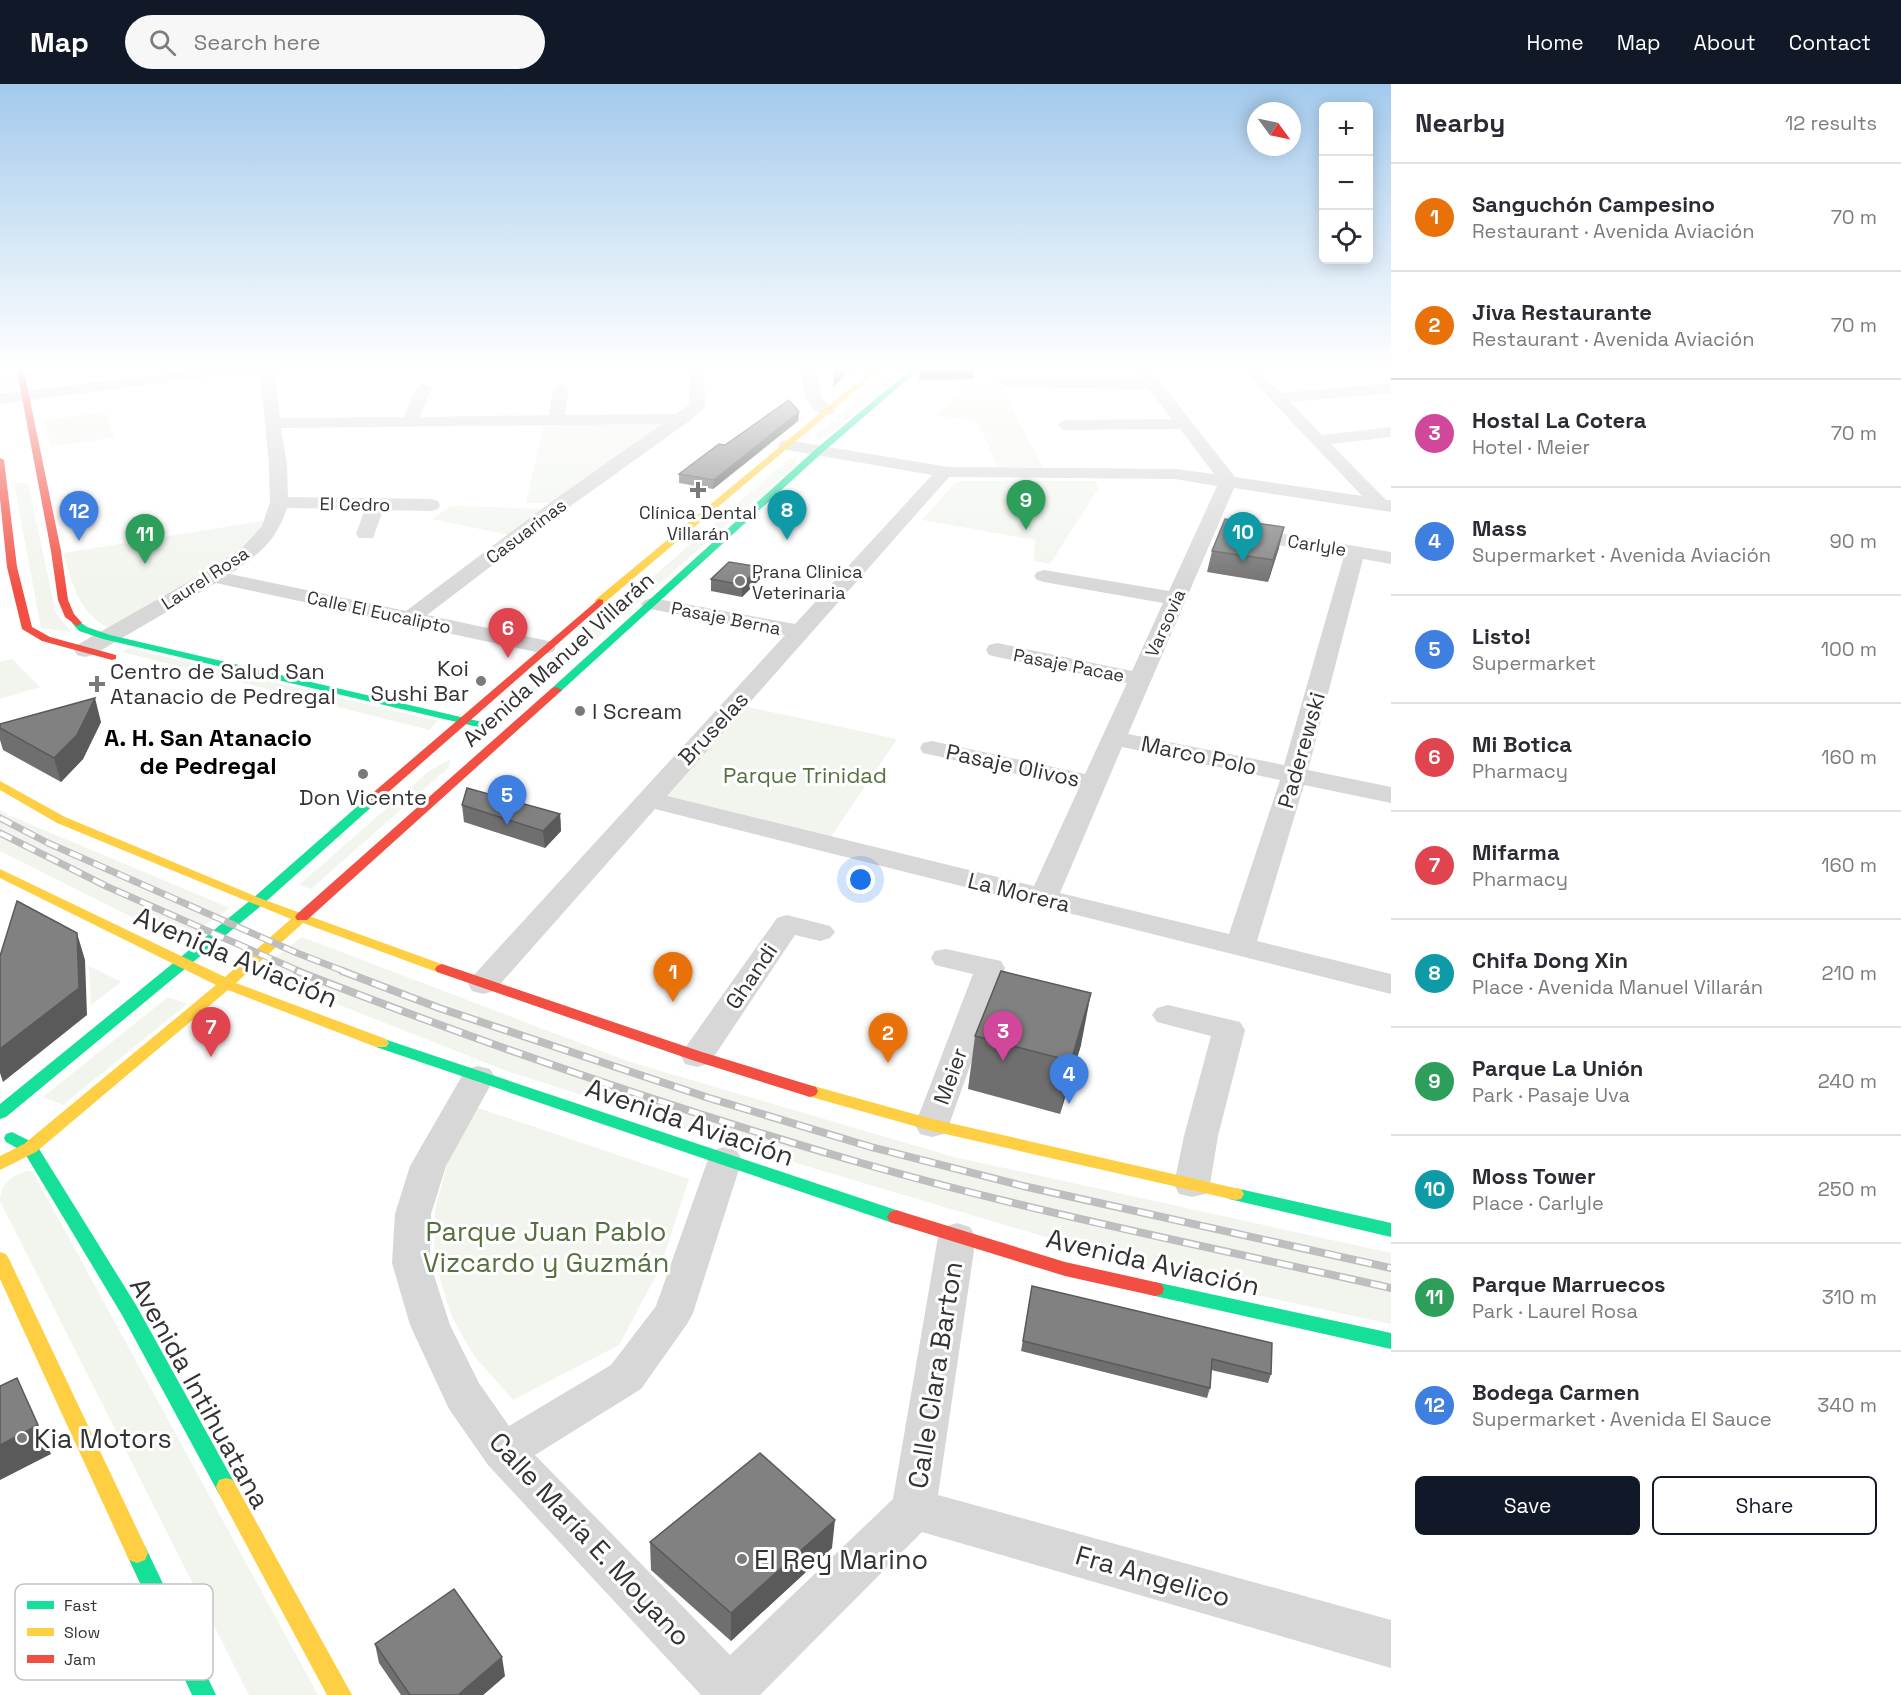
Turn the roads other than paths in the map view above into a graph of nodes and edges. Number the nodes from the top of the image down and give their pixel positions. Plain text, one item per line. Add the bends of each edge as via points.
1 (36, 441) edge
2 (275, 441) edge
3 (650, 441) edge
4 (792, 441) edge
5 (830, 441) edge
6 (1197, 441) edge
7 (1321, 441) edge
8 (788, 445) junction
9 (820, 450) junction
10 (0, 460) edge
11 (944, 472) junction
12 (1, 482) edge
13 (1228, 482) junction
14 (279, 502) junction
15 (376, 504) junction
16 (431, 505) dead end
17 (1386, 505) edge
18 (1207, 528) junction
19 (366, 534) dead end
20 (1355, 552) junction
21 (1391, 558) edge
22 (6, 567) edge
23 (213, 576) junction
24 (1044, 576) dead end
25 (1176, 599) junction
26 (652, 604) junction
27 (410, 618) junction
28 (801, 632) junction
29 (107, 637) junction
30 (545, 648) junction
31 (85, 650) junction
32 (997, 650) dead end
33 (131, 662) dead end
34 (1140, 679) junction
35 (460, 720) junction
36 (509, 731) junction
37 (425, 735) dead end
38 (440, 738) junction
39 (1114, 738) junction
40 (457, 743) dead end
41 (932, 748) dead end
42 (1294, 775) junction
43 (1094, 783) junction
44 (0, 785) edge
45 (1391, 795) edge
46 (648, 799) junction
47 (0, 873) edge
48 (1043, 898) junction
49 (257, 902) junction
50 (300, 917) junction
51 (820, 932) dead end
52 (1240, 947) junction
53 (946, 958) dead end
54 (183, 964) junction
55 (226, 984) junction
56 (483, 984) junction
57 (1391, 984) edge
58 (1168, 1015) dead end
59 (697, 1056) junction
60 (478, 1077) junction
61 (0, 1113) edge
62 (932, 1125) junction
63 (0, 1132) edge
64 (30, 1148) junction
65 (724, 1160) junction
66 (0, 1164) edge
67 (1192, 1184) junction
68 (1391, 1230) edge
69 (957, 1237) junction
70 (0, 1259) edge
71 (1391, 1341) edge
72 (503, 1452) junction
73 (914, 1509) junction
74 (152, 1584) edge
75 (1391, 1644) edge
76 (197, 1680) edge
77 (733, 1692) edge
78 (204, 1695) edge
79 (340, 1695) edge

1 - 29 main road via 63,600 69,615 83,629
2 - 14 street, Laurel Rosa
3 - 27 street, Casuarinas
4 - 8 main road, Avenida Manuel Villarán
5 - 9 main road, Avenida Manuel Villarán
6 - 13 street
7 - 17 street
8 - 9 street
8 - 30 main road, Avenida Manuel Villarán
9 - 11 street
9 - 26 main road, Avenida Manuel Villarán
10 - 12 main road
11 - 13 street via 1174,474
11 - 28 street, Bruselas
12 - 22 main road
13 - 17 street
13 - 18 street, Varsovia
14 - 15 street, El Cedro
14 - 23 street, Laurel Rosa via 271,528 250,551
15 - 16 street, El Cedro
15 - 19 street
18 - 20 street, Carlyle
18 - 25 street, Varsovia
20 - 21 street, Carlyle
20 - 42 street, Paderewski
22 - 31 main road via 27,629
23 - 27 street, Calle El Eucalipto
23 - 29 street, Laurel Rosa
24 - 25 street
25 - 34 street, Varsovia
26 - 28 street, Pasaje Berna
26 - 36 main road, Avenida Manuel Villarán
27 - 30 street, Calle El Eucalipto
28 - 46 street, Bruselas
29 - 31 street, Laurel Rosa
29 - 35 main road
30 - 35 main road, Avenida Manuel Villarán
31 - 33 main road
32 - 34 street, Pasaje Pacae
34 - 39 street, Varsovia
35 - 36 main road
35 - 38 main road, Avenida Manuel Villarán
36 - 50 main road, Avenida Manuel Villarán via 481,749
37 - 38 main road
38 - 40 main road
38 - 49 main road, Avenida Manuel Villarán
39 - 42 street, Marco Polo
39 - 43 street, Varsovia
41 - 43 street, Pasaje Olivos
42 - 45 street, Marco Polo
42 - 52 street, Paderewski
43 - 48 street, Varsovia
44 - 49 main road via 57,818
46 - 48 street, La Morera
46 - 56 street, Bruselas
47 - 54 main road, Avenida Aviación
48 - 52 street, La Morera
49 - 50 main road
49 - 54 main road, Avenida Manuel Villarán
50 - 55 main road, Avenida Manuel Villarán
50 - 56 main road
51 - 59 street, Ghandi via 787,924
52 - 57 street, La Morera
53 - 62 street, Meier via 990,968
54 - 55 main road, Avenida Aviación
54 - 61 main road, Avenida Manuel Villarán
55 - 60 main road, Avenida Aviación
55 - 64 main road, Avenida Manuel Villarán
56 - 59 main road
58 - 67 street via 1228,1030
59 - 62 main road
60 - 65 main road, Avenida Aviación
60 - 72 street, Calle María E. Moyano via 428,1166 413,1214 411,1263 430,1325 464,1396
62 - 67 main road
63 - 64 main road
64 - 66 main road, Avenida Manuel Villarán
64 - 79 main road, Avenida Intihuatana via 129,1310
65 - 69 main road, Avenida Aviación
65 - 72 street via 673,1313 626,1377
67 - 68 main road
69 - 71 main road, Avenida Aviación via 1065,1269
69 - 73 street, Calle Clara Barton
70 - 74 main road
72 - 77 street, Calle María E. Moyano
73 - 75 street, Fra Angelico
73 - 77 street, Calle Clara Barton
76 - 78 main road

